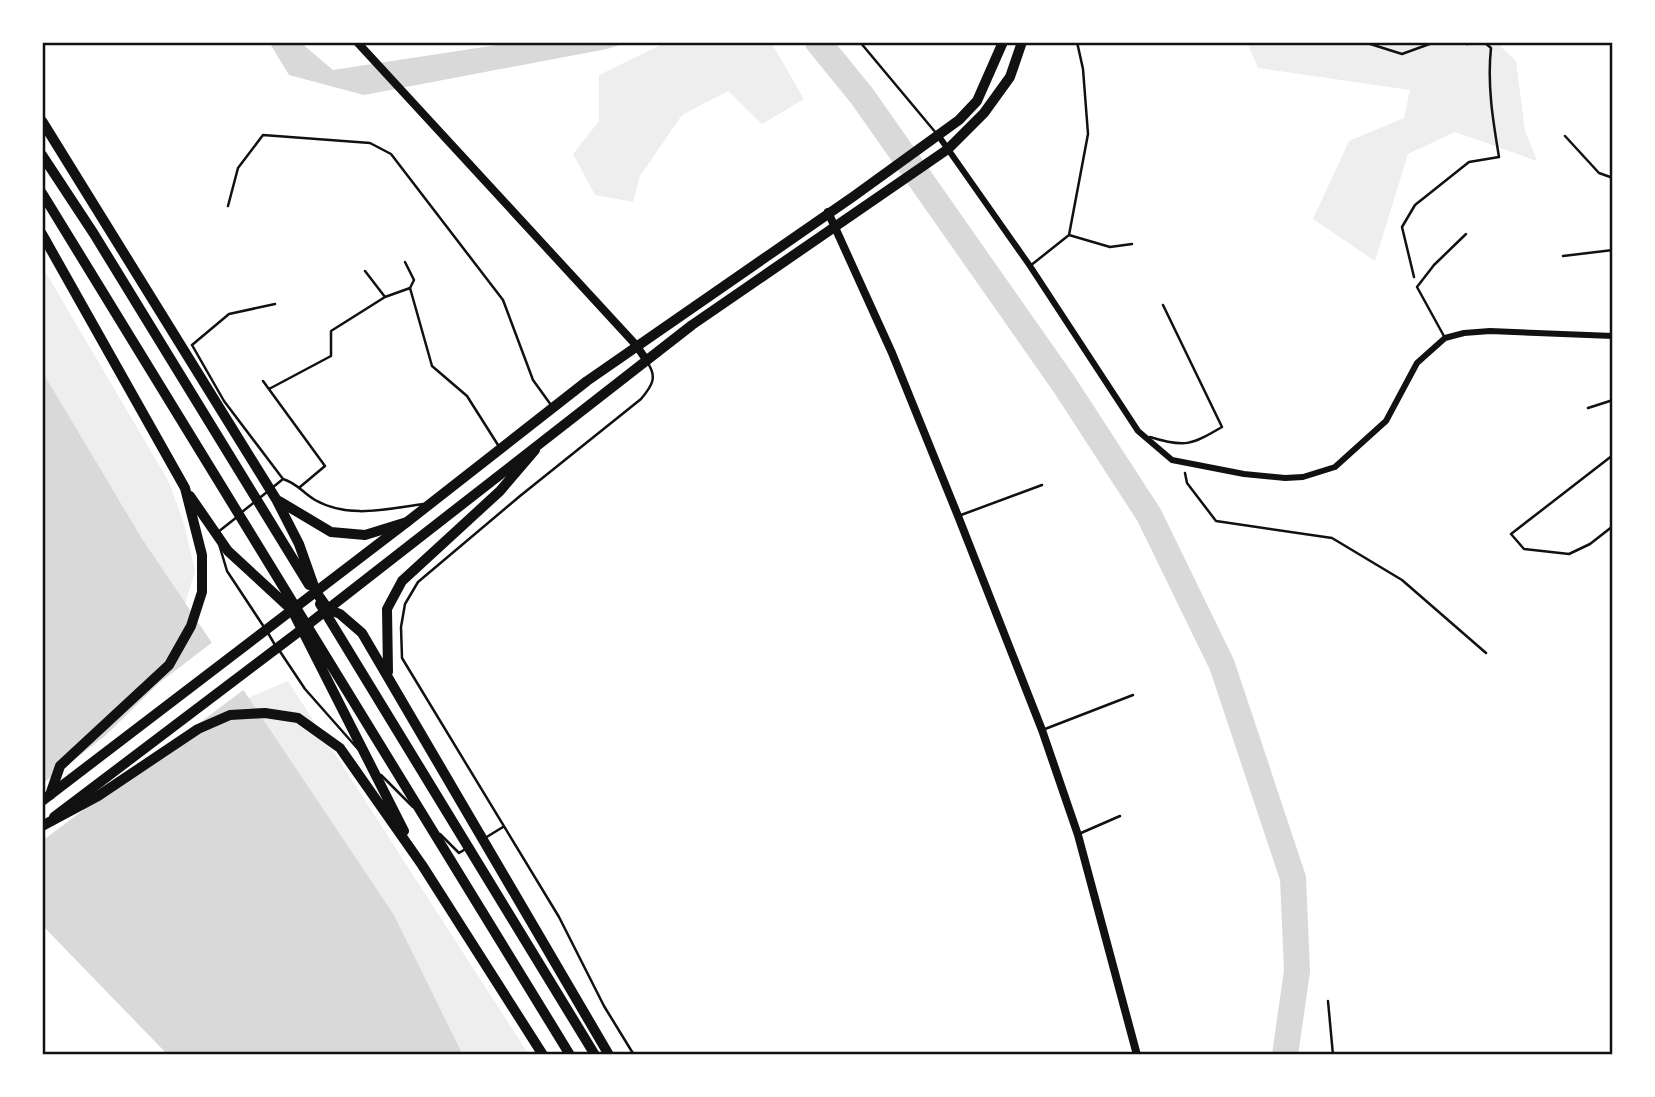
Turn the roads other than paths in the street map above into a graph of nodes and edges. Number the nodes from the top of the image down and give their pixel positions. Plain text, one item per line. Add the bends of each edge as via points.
1 (357, 42) edge
2 (860, 42) edge
3 (1003, 42) edge
4 (1022, 42) edge
5 (1077, 42) edge
6 (42, 121) edge
7 (938, 135) junction
8 (1565, 136) dead end
9 (947, 149) junction
10 (42, 155) edge
11 (1613, 178) edge
12 (42, 193) edge
13 (228, 206) dead end
14 (828, 212) junction
15 (835, 225) junction
16 (42, 234) edge
17 (1466, 234) dead end
18 (1069, 235) junction
19 (1132, 244) dead end
20 (405, 262) dead end
21 (1030, 266) junction
22 (365, 271) dead end
23 (410, 288) junction
24 (385, 297) junction
25 (275, 304) dead end
26 (1163, 305) dead end
27 (1613, 336) edge
28 (1445, 338) junction
29 (636, 345) junction
30 (647, 361) junction
31 (263, 381) dead end
32 (269, 389) junction
33 (1613, 400) edge
34 (553, 408) junction
35 (1588, 408) dead end
36 (1147, 436) junction
37 (500, 448) junction
38 (535, 450) junction
39 (1613, 455) edge
40 (283, 479) junction
41 (1042, 485) dead end
42 (300, 487) junction
43 (185, 488) junction
44 (276, 499) junction
45 (429, 503) junction
46 (958, 516) junction
47 (407, 522) junction
48 (1613, 526) edge
49 (316, 592) junction
50 (328, 609) junction
51 (292, 610) junction
52 (301, 630) junction
53 (388, 676) junction
54 (1133, 695) dead end
55 (1042, 730) junction
56 (46, 798) edge
57 (1121, 816) dead end
58 (42, 826) edge
59 (504, 827) junction
60 (1078, 835) junction
61 (482, 840) dead end
62 (471, 846) dead end
63 (422, 865) junction
64 (1328, 1001) dead end
65 (542, 1055) edge
66 (570, 1055) edge
67 (595, 1055) edge
68 (609, 1055) edge
69 (634, 1055) edge
70 (1137, 1055) edge
71 (1333, 1055) edge

1 - 29 street
2 - 7 lane
3 - 7 main road via 976,101
4 - 9 main road via 1010,77 984,113
5 - 18 lane via 1088,134
6 - 44 main road
7 - 9 street
7 - 14 main road
8 - 11 lane via 1599,173
9 - 15 main road
9 - 21 street
10 - 67 main road
12 - 66 main road
13 - 34 lane via 238,168 264,135 370,143 391,154 503,300 533,380
14 - 15 street
14 - 29 main road
15 - 30 main road
15 - 46 street
16 - 43 main road
17 - 28 lane via 1417,287
18 - 19 lane via 1110,247
18 - 21 lane
20 - 23 lane via 414,280
21 - 36 street via 1138,431
22 - 24 lane
23 - 24 lane
23 - 37 lane via 432,366 467,396
24 - 32 lane via 331,331 331,356
25 - 40 lane via 229,314 192,345 224,401
26 - 36 lane via 1222,427 1194,443 1170,443
27 - 28 street via 1490,331
28 - 36 street via 1417,363 1386,421 1335,467 1303,477 1244,474 1172,460
29 - 30 street
29 - 34 main road
30 - 38 main road
30 - 59 lane via 653,370 653,385 641,399 445,559 418,583 405,604 402,658
31 - 32 lane
32 - 42 lane via 325,466
33 - 35 lane
34 - 37 main road
37 - 45 main road
38 - 50 main road
38 - 53 main road via 500,491 402,581 387,609
39 - 48 lane via 1511,534 1524,549 1569,554
40 - 42 lane
40 - 62 lane via 216,534 227,571 305,690 459,853
41 - 46 lane
42 - 45 lane via 340,510 364,512
43 - 51 main road via 228,551
43 - 56 main road via 202,555 202,592 191,626 169,665 60,766
44 - 47 main road via 331,532 365,535
44 - 49 main road
45 - 47 main road
46 - 55 street
47 - 49 main road
49 - 50 main road
49 - 51 main road
50 - 52 main road
50 - 53 main road via 362,633
51 - 52 main road
51 - 56 main road
52 - 58 main road
52 - 63 main road
53 - 68 main road
54 - 55 lane
55 - 60 street
57 - 60 lane
58 - 63 main road via 99,796 198,729 230,715 265,713 298,718 340,748
59 - 61 lane
59 - 69 lane
60 - 70 street
63 - 65 main road
64 - 71 lane

